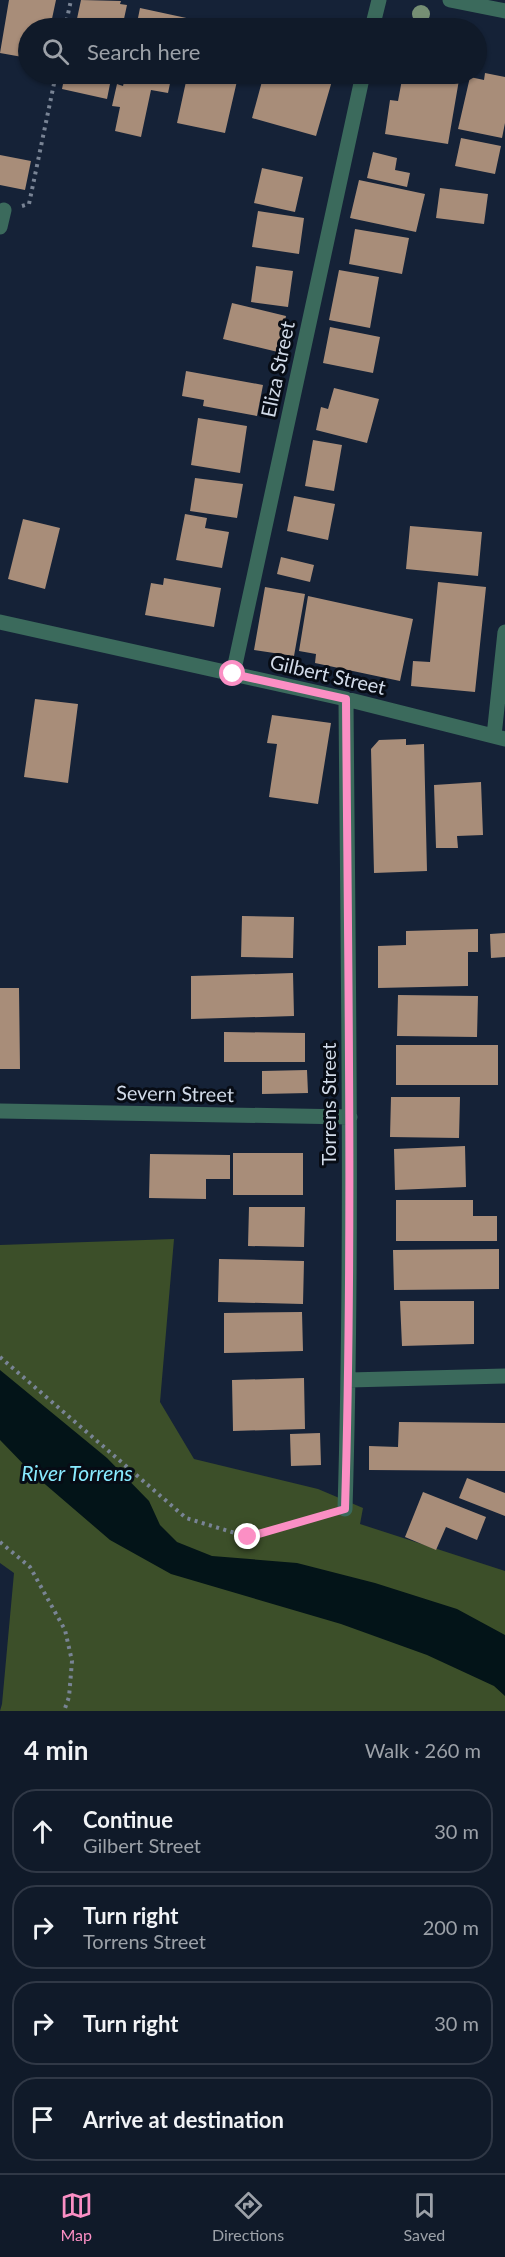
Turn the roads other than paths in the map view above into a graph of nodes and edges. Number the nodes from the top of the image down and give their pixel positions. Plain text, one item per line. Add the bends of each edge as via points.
1 (379, 0) edge
2 (450, 0) edge
3 (505, 11) edge
4 (374, 18) edge
5 (361, 84) edge
6 (3, 210) road end
7 (0, 227) edge
8 (0, 622) edge
9 (505, 632) edge
10 (233, 674) junction
11 (346, 699) junction
12 (500, 737) edge
13 (0, 1111) edge
14 (350, 1116) junction
15 (505, 1376) edge
16 (349, 1380) junction
17 (345, 1509) road end

1 - 4 street
2 - 3 street
5 - 10 street, Eliza Street
6 - 7 street
8 - 10 street, Gilbert Street
9 - 12 street
10 - 11 street, Gilbert Street
11 - 12 street, Gilbert Street
11 - 14 street, Torrens Street
13 - 14 street, Severn Street
14 - 16 street, Torrens Street
15 - 16 street
16 - 17 street, Torrens Street

